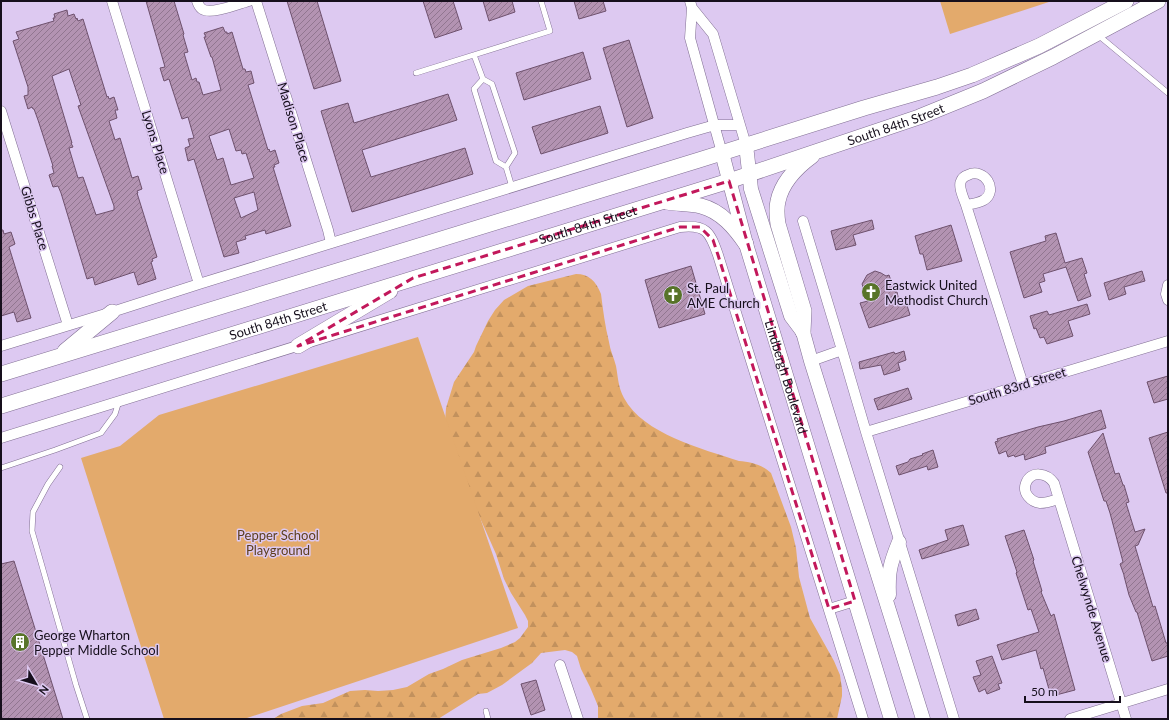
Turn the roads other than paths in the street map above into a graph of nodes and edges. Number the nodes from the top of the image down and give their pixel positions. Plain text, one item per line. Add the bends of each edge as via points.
1 (112, 1) edge
2 (197, 1) edge
3 (249, 1) edge
4 (256, 1) edge
5 (541, 1) edge
6 (1126, 1) edge
7 (1158, 1) edge
8 (691, 5) edge
9 (1096, 34) junction
10 (474, 55) junction
11 (416, 73) dead end
12 (483, 79) junction
13 (1168, 93) edge
14 (1, 111) edge
15 (715, 125) junction
16 (740, 125) junction
17 (746, 145) junction
18 (822, 149) junction
19 (722, 153) junction
20 (506, 167) junction
21 (749, 173) junction
22 (729, 181) junction
23 (512, 187) junction
24 (660, 202) junction
25 (966, 205) dead end
26 (803, 221) dead end
27 (331, 243) junction
28 (746, 244) junction
29 (413, 278) junction
30 (199, 284) junction
31 (1168, 285) edge
32 (1168, 300) edge
33 (112, 312) junction
34 (68, 325) junction
35 (803, 332) junction
36 (1168, 341) edge
37 (1, 346) edge
38 (298, 346) junction
39 (842, 350) junction
40 (58, 356) junction
41 (811, 361) junction
42 (1, 374) edge
43 (1023, 384) junction
44 (119, 401) junction
45 (1, 406) edge
46 (866, 432) junction
47 (1, 438) edge
48 (60, 467) dead end
49 (1, 468) edge
50 (1058, 499) dead end
51 (899, 542) junction
52 (855, 601) junction
53 (829, 609) junction
54 (891, 618) junction
55 (560, 665) dead end
56 (1168, 689) edge
57 (1121, 704) junction
58 (486, 711) dead end
59 (87, 719) edge
60 (488, 719) edge
61 (578, 719) edge
62 (863, 719) edge
63 (891, 719) edge
64 (923, 719) edge
65 (954, 719) edge
66 (1070, 719) edge
67 (1126, 719) edge

1 - 30 street, Lyons Place
2 - 3 street via 198,6 207,11
4 - 27 street, Madison Place
5 - 10 lane via 550,30
6 - 17 main road, South 84th Street via 1010,60 938,87
7 - 9 main road, South 84th Street
8 - 15 street, Lindbergh Boulevard via 690,38
8 - 16 street, Lindbergh Boulevard via 713,34
9 - 13 lane
9 - 18 main road, South 84th Street via 983,91 920,117
10 - 11 lane
10 - 12 lane
12 - 20 lane via 492,84 515,152
12 - 20 lane via 474,89 496,160
14 - 34 street, Gibbs Place
15 - 16 street
15 - 19 street, Lindbergh Boulevard
15 - 23 street
16 - 17 street, Lindbergh Boulevard
17 - 19 main road, South 84th Street
17 - 21 main road, Lindbergh Boulevard
18 - 21 main road, South 84th Street
18 - 35 main road via 793,172 783,187 778,202 778,224 804,311
19 - 22 main road, Lindbergh Boulevard
19 - 40 main road, South 84th Street
20 - 23 lane
21 - 22 main road, South 84th Street
21 - 35 main road, Lindbergh Boulevard via 751,189 791,316
22 - 24 main road, South 84th Street
22 - 28 main road, Lindbergh Boulevard
23 - 27 street
24 - 28 main road via 708,209 727,221
24 - 29 main road, South 84th Street
25 - 43 street
26 - 39 street
27 - 30 street
28 - 52 main road, Lindbergh Boulevard
29 - 38 main road
29 - 45 main road, South 84th Street
30 - 33 street
31 - 32 street
33 - 34 street
33 - 40 main road
34 - 37 street
35 - 41 main road, Lindbergh Boulevard
36 - 43 street, South 83rd Street
38 - 44 street
38 - 53 street via 680,227 700,227 713,240
39 - 41 street
39 - 46 street
40 - 42 main road, South 84th Street
41 - 54 main road, Lindbergh Boulevard
43 - 46 street, South 83rd Street
44 - 47 street
44 - 49 lane via 115,414 101,433
46 - 51 street
48 - 59 lane via 33,512 32,531
50 - 57 street, Chelwynde Avenue
51 - 54 main road via 888,578
51 - 65 street
52 - 53 street
52 - 63 main road, Lindbergh Boulevard
53 - 62 street
54 - 64 main road, Lindbergh Boulevard
55 - 61 street
56 - 57 street
57 - 66 street
57 - 67 street, Chelwynde Avenue
58 - 60 lane

